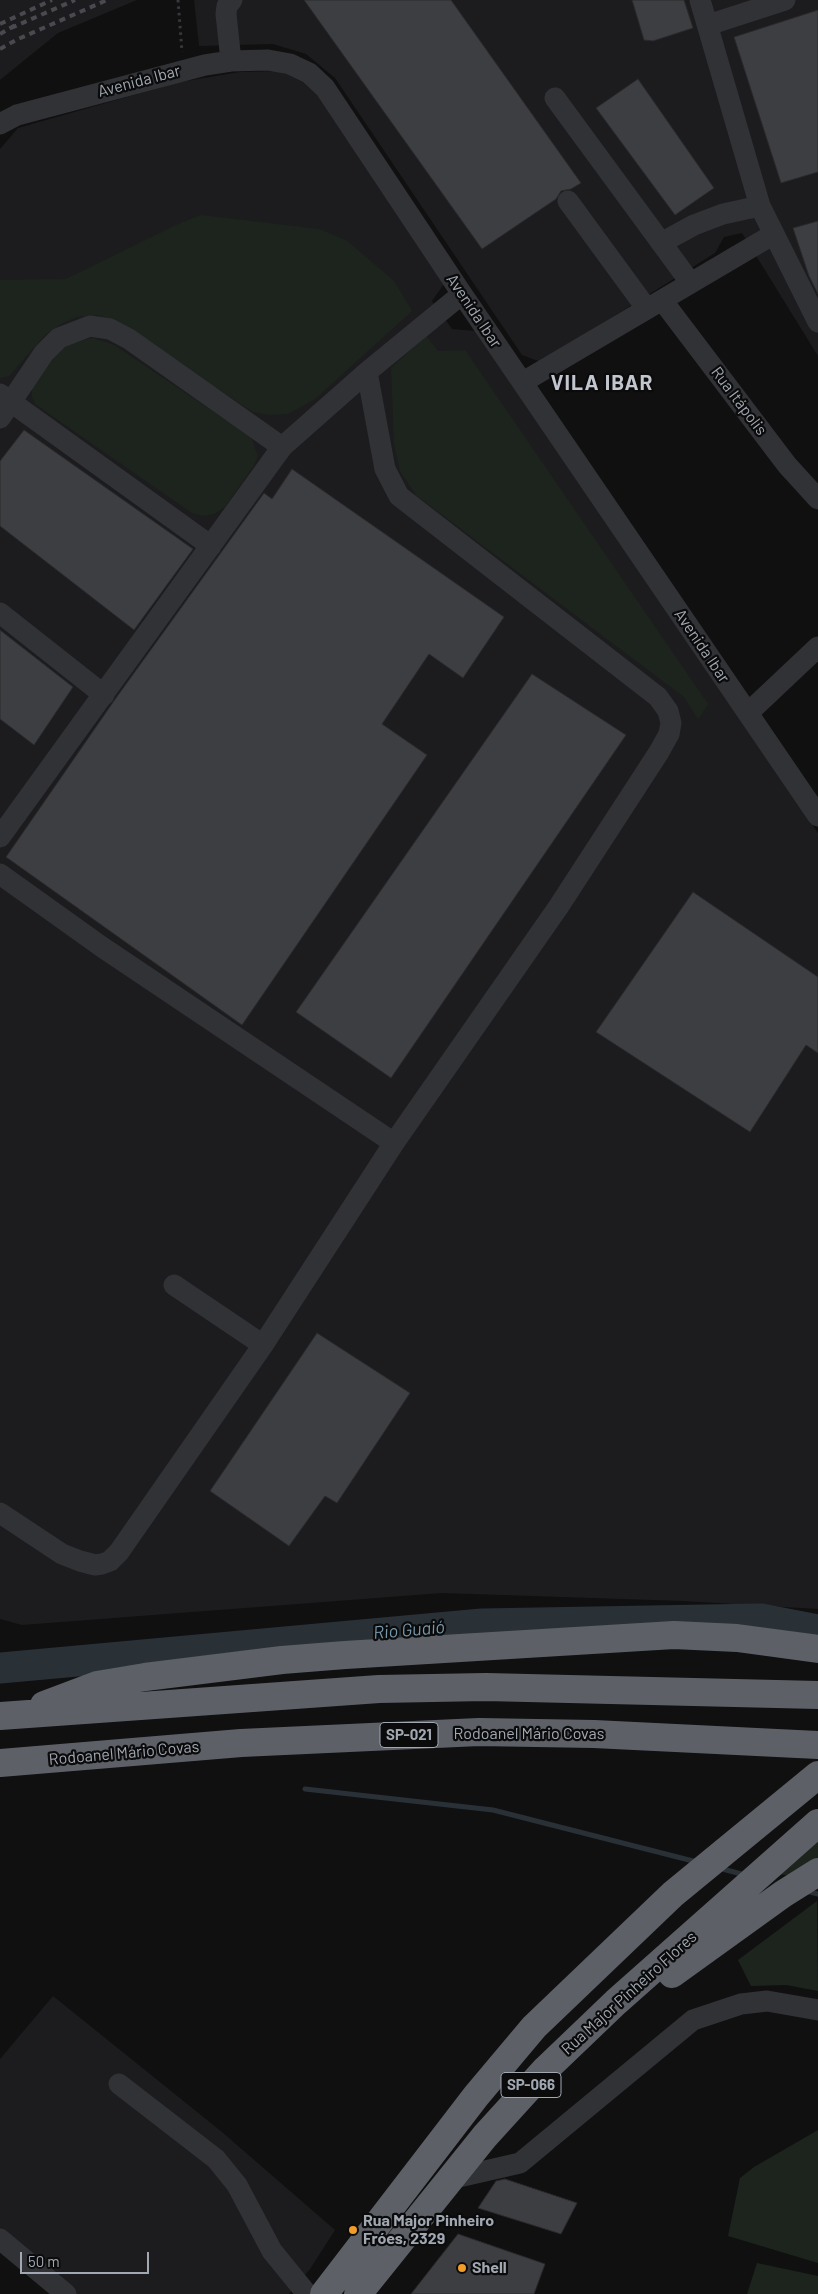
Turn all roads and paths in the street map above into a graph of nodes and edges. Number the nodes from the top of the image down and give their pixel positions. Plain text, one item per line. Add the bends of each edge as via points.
1 (178, 0) edge
2 (232, 0) edge
3 (700, 0) edge
4 (785, 0) edge
5 (708, 25) junction
6 (181, 45) dead end
7 (231, 60) junction
8 (555, 98) dead end
9 (0, 124) edge
10 (568, 201) dead end
11 (760, 206) junction
12 (774, 234) junction
13 (661, 243) junction
14 (690, 282) junction
15 (462, 294) junction
16 (654, 305) junction
17 (818, 322) edge
18 (367, 372) junction
19 (522, 382) junction
20 (4, 405) edge
21 (282, 447) junction
22 (818, 499) edge
23 (211, 546) junction
24 (0, 613) edge
25 (818, 647) edge
26 (104, 694) junction
27 (748, 713) junction
28 (809, 792) edge
29 (818, 816) edge
30 (0, 836) edge
31 (0, 874) edge
32 (394, 1142) junction
33 (174, 1285) dead end
34 (263, 1345) junction
35 (0, 1514) edge
36 (818, 1648) edge
37 (818, 1695) edge
38 (11, 1715) edge
39 (818, 1745) edge
40 (0, 1763) edge
41 (818, 1775) edge
42 (818, 1823) edge
43 (818, 1872) edge
44 (742, 1909) junction
45 (818, 2010) edge
46 (119, 2084) dead end
47 (450, 2179) junction
48 (0, 2239) edge
49 (66, 2294) edge
50 (307, 2294) edge
51 (324, 2294) edge
52 (358, 2294) edge

1 - 6 path
2 - 7 street via 226,14
3 - 5 street
4 - 5 street
5 - 11 street
7 - 9 street, Avenida Ibar via 184,69 18,115
7 - 15 street, Avenida Ibar via 268,60 290,64 309,73 325,88
8 - 13 street
10 - 16 street, Rua Itápolis
11 - 12 street
11 - 13 street via 694,225
12 - 14 street
12 - 17 street
13 - 14 street
14 - 16 street
15 - 18 street
15 - 19 street, Avenida Ibar
16 - 19 street
16 - 22 street, Rua Itápolis
18 - 21 street
18 - 32 street via 385,469 399,496 658,697 668,711 671,723 659,752 564,898
19 - 27 street, Avenida Ibar
20 - 21 street via 59,338 90,326 104,328 129,339
20 - 23 street
21 - 23 street
23 - 26 street
24 - 26 street
25 - 27 street
26 - 30 street
27 - 28 street, Avenida Ibar
28 - 29 street, Avenida Ibar
31 - 32 street via 118,958
32 - 34 street
33 - 34 street
34 - 35 street via 110,1561 94,1564 62,1554
36 - 38 highway via 737,1638 674,1635 291,1659 196,1669 97,1685
37 - 38 highway via 496,1687 379,1689
39 - 40 highway, Rodoanel Mário Covas / SP-021 via 604,1734 479,1732 242,1743
41 - 51 highway, SP-066 via 673,1894 534,2027 476,2096
42 - 44 highway, SP-066 via 770,1866
43 - 44 highway
44 - 47 highway, Rua Major Pinheiro Flores / SP-066 via 616,2002 546,2069
45 - 47 street via 767,2001 741,2004 693,2020 520,2162
46 - 50 street via 216,2159 237,2185 272,2251
47 - 52 highway, Rua Major Pinheiro Flores / SP-066
48 - 49 street

